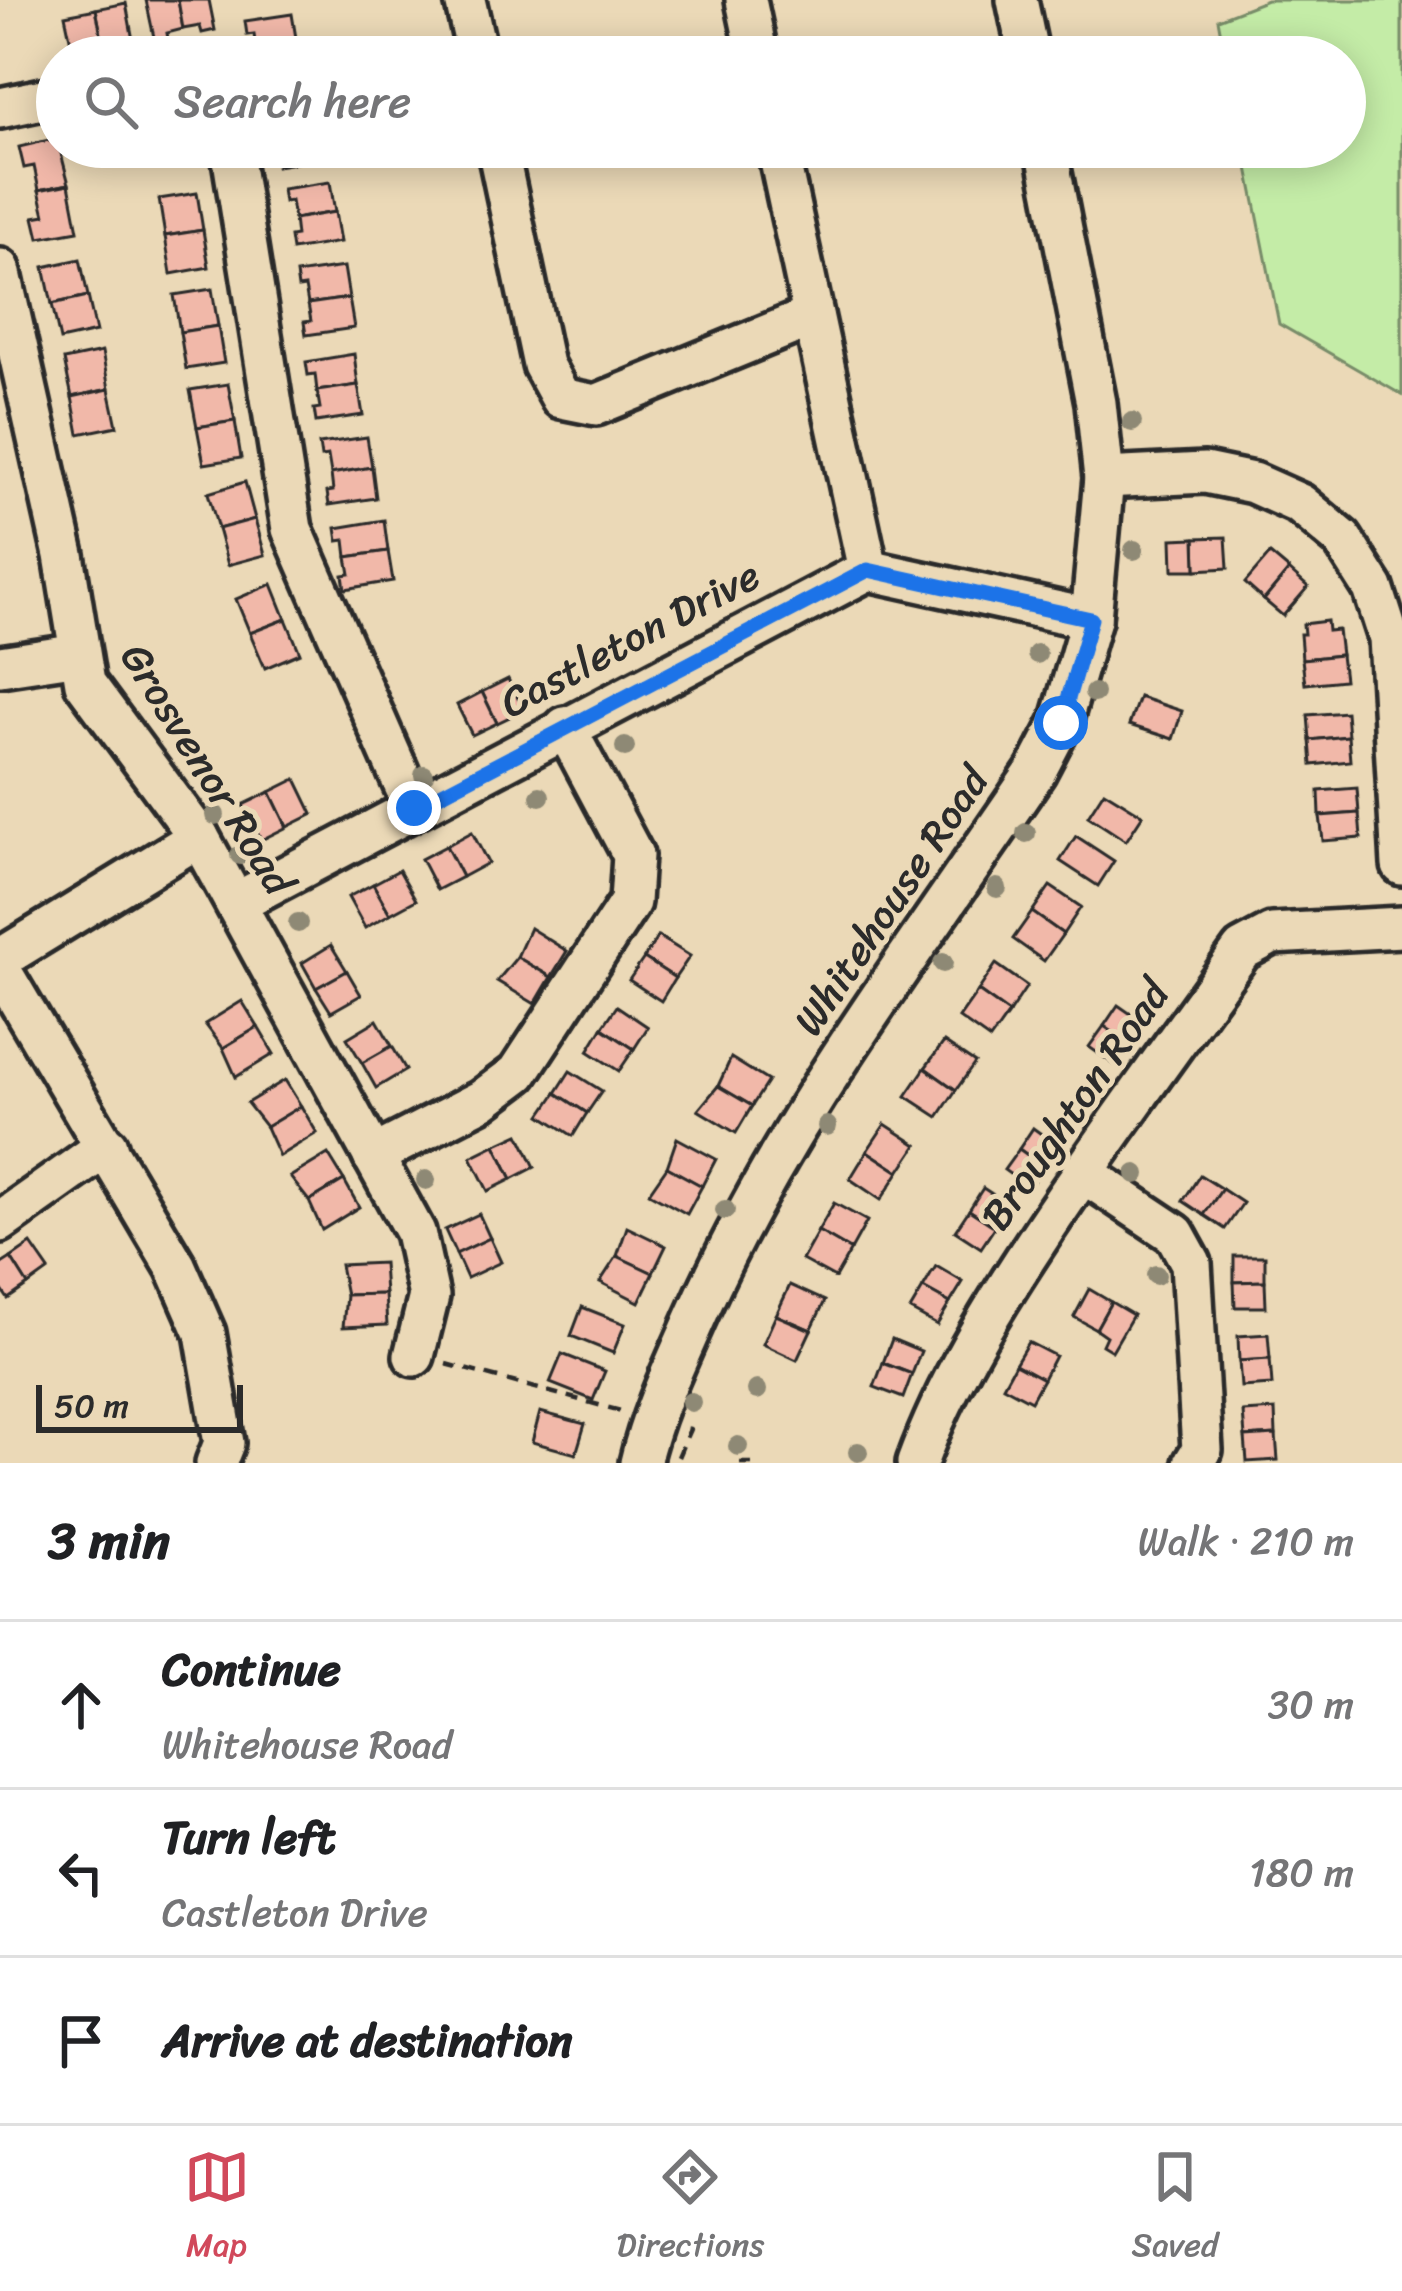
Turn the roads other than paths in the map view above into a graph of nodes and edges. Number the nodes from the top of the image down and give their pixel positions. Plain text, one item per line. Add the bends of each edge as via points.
1 (466, 0) edge
2 (746, 0) edge
3 (1017, 0) edge
4 (474, 36) edge
5 (754, 36) edge
6 (1025, 36) edge
7 (36, 100) edge
8 (0, 108) edge
9 (234, 168) edge
10 (501, 168) edge
11 (781, 168) edge
12 (1050, 168) edge
13 (0, 269) edge
14 (813, 316) junction
15 (1104, 478) junction
16 (868, 570) junction
17 (1091, 619) junction
18 (79, 654) junction
19 (0, 666) edge
20 (566, 727) junction
21 (414, 808) junction
22 (199, 837) junction
23 (1402, 865) edge
24 (237, 902) junction
25 (1402, 927) edge
26 (0, 959) edge
27 (0, 969) edge
28 (107, 1146) junction
29 (373, 1156) junction
30 (1082, 1172) junction
31 (0, 1222) edge
32 (415, 1356) road end
33 (216, 1463) edge
34 (640, 1463) edge
35 (916, 1463) edge
36 (1194, 1463) edge

1 - 4 street
2 - 5 street
3 - 6 street
7 - 8 street
9 - 21 street via 292,529
10 - 14 street via 543,365 561,398 596,405
11 - 14 street
12 - 15 street, Whitehouse Road
13 - 18 street, Grosvenor Road
14 - 16 street
15 - 17 street, Whitehouse Road
15 - 23 street via 1205,473 1253,483 1300,504 1342,539 1373,588 1389,638
16 - 17 street
16 - 20 street, Castleton Drive
17 - 34 street, Whitehouse Road via 1061,723 1036,772 785,1144 718,1268 650,1419
18 - 19 street
18 - 22 street, Grosvenor Road via 85,683
20 - 21 street, Castleton Drive
20 - 29 street via 633,855 630,902 518,1073
21 - 24 street, Castleton Drive
22 - 24 street, Grosvenor Road
22 - 26 street
24 - 29 street, Grosvenor Road
25 - 30 street, Broughton Road via 1272,934 1242,950
27 - 28 street
28 - 31 street
28 - 33 street via 205,1333 224,1443
29 - 32 street, Grosvenor Road via 416,1232 428,1296
30 - 35 street, Broughton Road via 982,1325
30 - 36 street via 1175,1234 1191,1263 1202,1450

